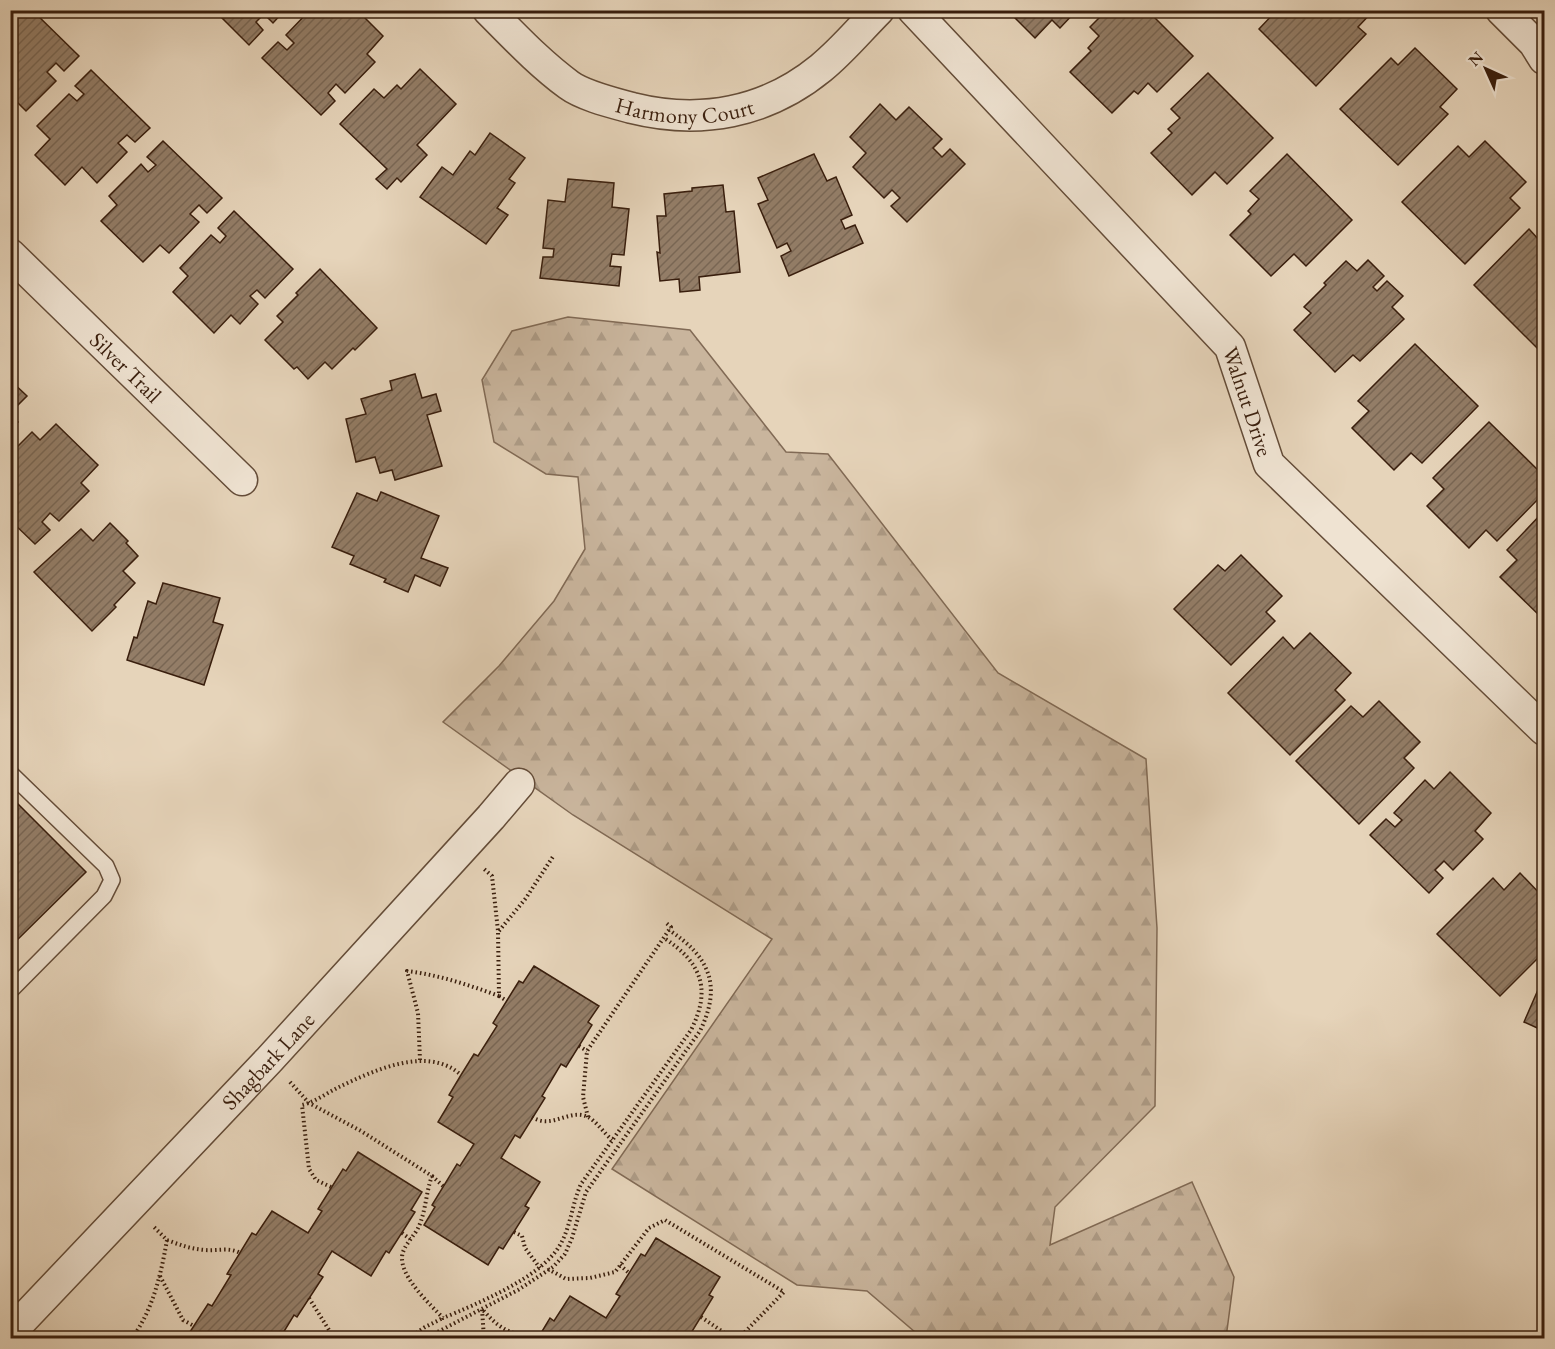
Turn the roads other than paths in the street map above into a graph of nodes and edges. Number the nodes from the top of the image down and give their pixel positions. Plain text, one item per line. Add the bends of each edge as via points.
1 (488, 10) edge
2 (879, 10) edge
3 (913, 10) edge
4 (1501, 10) edge
5 (1545, 59) edge
6 (10, 254) edge
7 (242, 480) dead end
8 (1545, 730) edge
9 (10, 772) edge
10 (519, 784) dead end
11 (10, 991) edge
12 (10, 1333) edge

1 - 2 street, Harmony Court via 570,86 612,103 656,114 698,117 745,108 787,92 821,68
3 - 8 street, Walnut Drive via 1230,347 1269,464
4 - 5 street
6 - 7 street, Silver Trail
9 - 11 lane via 106,866 112,880 104,896
10 - 12 street, Shagbark Lane via 269,1060

